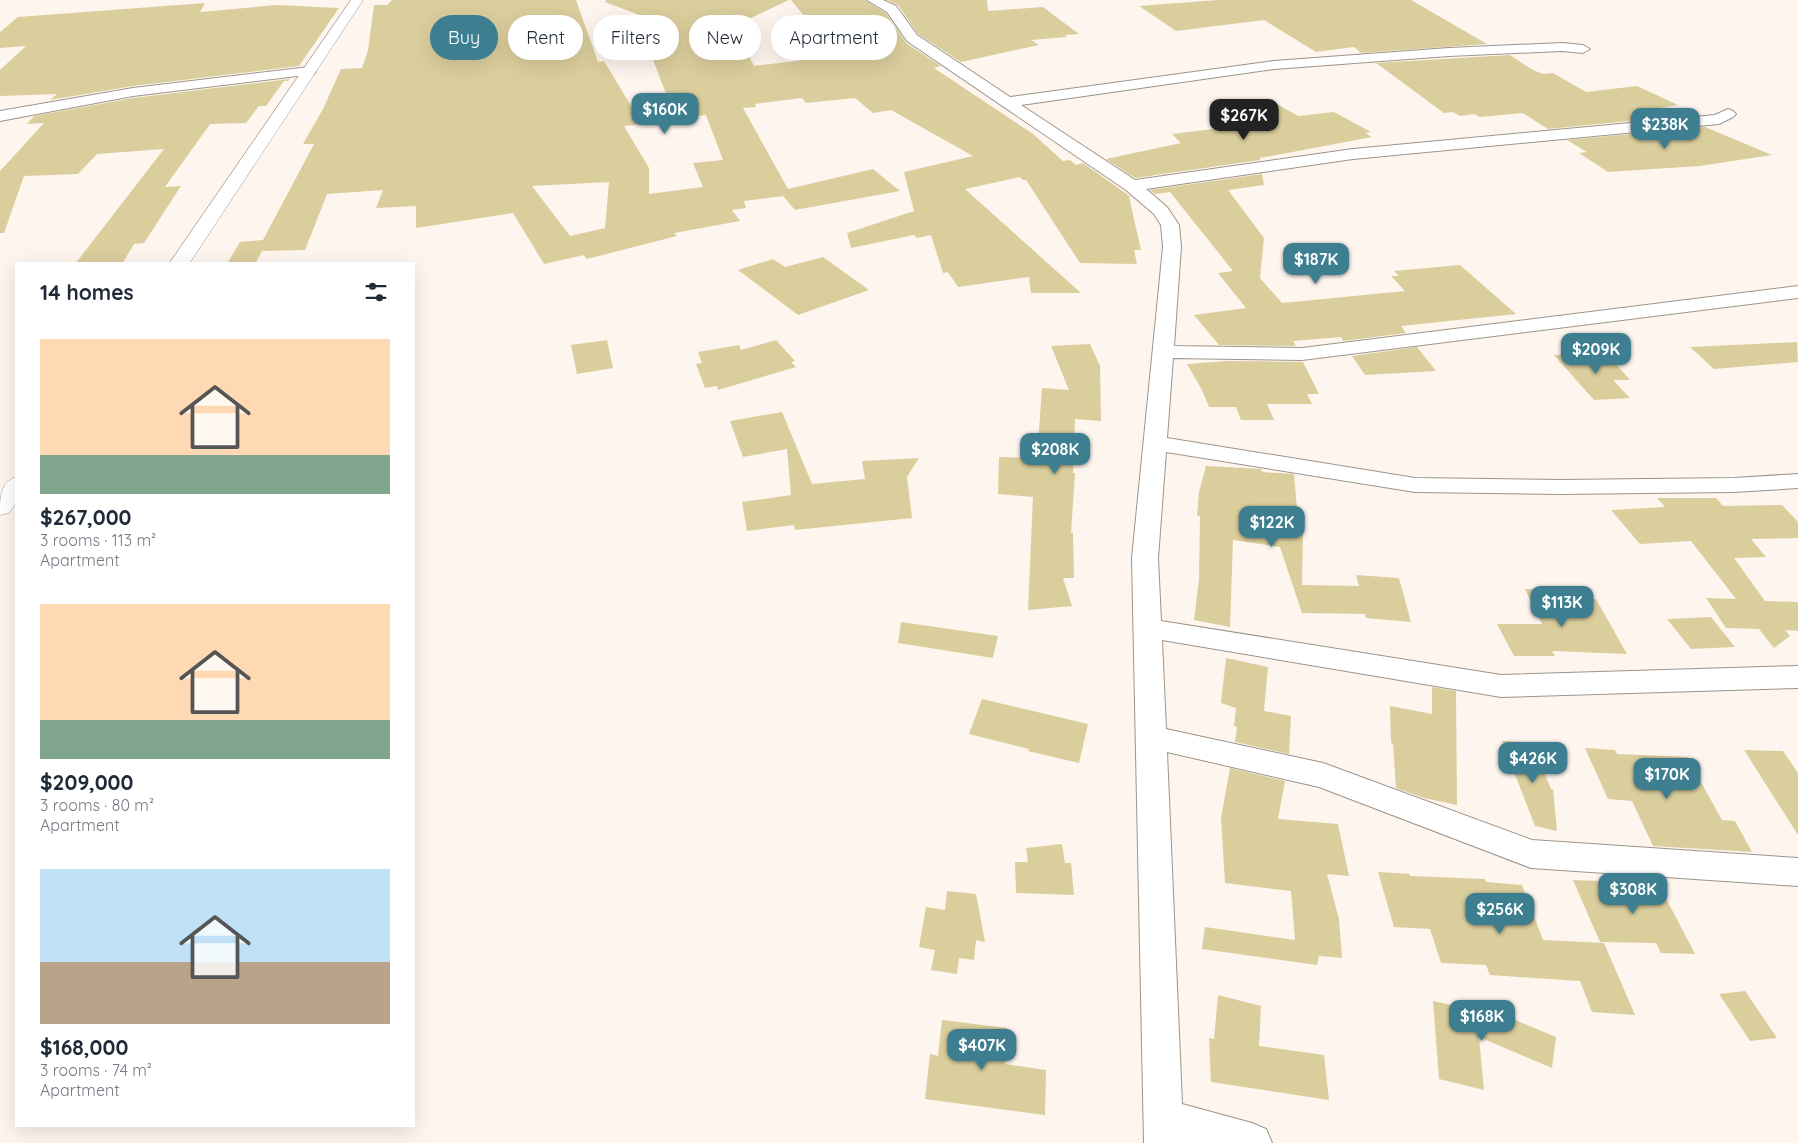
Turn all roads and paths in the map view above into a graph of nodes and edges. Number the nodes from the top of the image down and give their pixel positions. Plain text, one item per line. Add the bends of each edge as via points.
1 (357, 0) edge
2 (873, 0) edge
3 (1583, 49) dead end
4 (309, 71) junction
5 (1007, 102) junction
6 (1728, 114) dead end
7 (0, 116) edge
8 (1132, 186) junction
9 (180, 262) edge
10 (1798, 292) edge
11 (1163, 352) junction
12 (1155, 443) junction
13 (1798, 481) edge
14 (15, 486) edge
15 (0, 507) edge
16 (1147, 628) junction
17 (1798, 677) edge
18 (1150, 737) junction
19 (1798, 872) edge
20 (1164, 1131) edge
21 (1252, 1143) edge

1 - 4 main road
2 - 5 street via 892,9 912,38
3 - 5 street via 1449,52 1274,64
4 - 7 street via 133,92
4 - 9 main road
5 - 8 street
6 - 8 street via 1719,119 1353,154
8 - 11 street via 1161,211 1170,225 1172,247
10 - 11 street via 1302,354
11 - 12 street
12 - 13 street via 1415,485 1725,486
12 - 16 street via 1145,558
14 - 15 main road
16 - 17 street via 1501,686
16 - 18 street
18 - 19 street via 1322,775 1531,854
18 - 20 street
20 - 21 street

